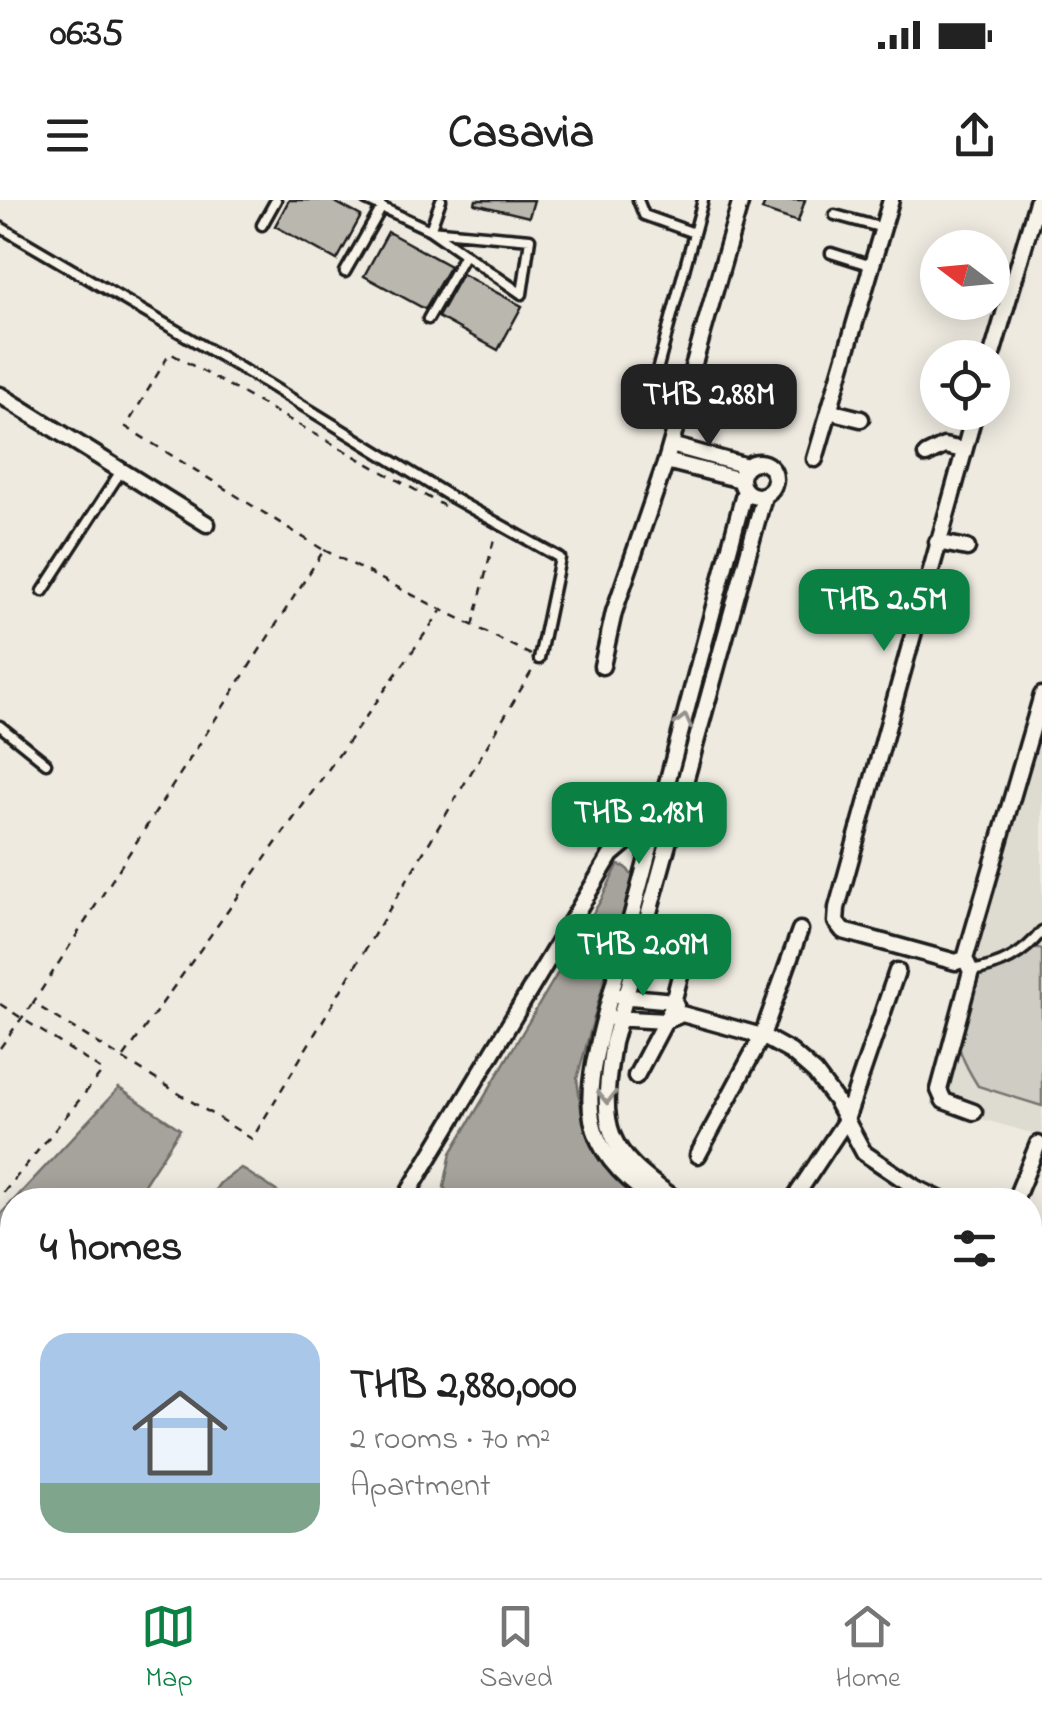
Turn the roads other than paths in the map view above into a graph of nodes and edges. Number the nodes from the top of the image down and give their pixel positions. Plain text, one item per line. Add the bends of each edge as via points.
1 (276, 200) edge
2 (366, 200) edge
3 (441, 200) edge
4 (638, 200) edge
5 (704, 200) edge
6 (741, 200) edge
7 (891, 200) edge
8 (1036, 202) edge
9 (382, 207) junction
10 (835, 215) dead end
11 (262, 225) dead end
12 (0, 226) edge
13 (883, 228) junction
14 (430, 230) junction
15 (694, 233) junction
16 (466, 254) junction
17 (831, 254) dead end
18 (872, 266) junction
19 (345, 272) dead end
20 (428, 319) dead end
21 (996, 340) edge
22 (3, 403) edge
23 (648, 404) dead end
24 (830, 411) junction
25 (860, 419) dead end
26 (970, 430) edge
27 (671, 445) junction
28 (964, 450) junction
29 (926, 455) dead end
30 (816, 459) dead end
31 (666, 461) junction
32 (121, 471) junction
33 (744, 479) junction
34 (764, 496) junction
35 (207, 524) dead end
36 (937, 542) junction
37 (967, 548) dead end
38 (42, 591) dead end
39 (539, 660) road end
40 (602, 666) dead end
41 (1042, 695) edge
42 (0, 726) edge
43 (46, 762) dead end
44 (678, 810) junction
45 (656, 827) junction
46 (800, 930) dead end
47 (1042, 931) edge
48 (687, 949) dead end
49 (968, 965) junction
50 (896, 971) dead end
51 (618, 996) junction
52 (678, 1008) junction
53 (612, 1018) junction
54 (665, 1021) junction
55 (762, 1036) junction
56 (606, 1041) junction
57 (636, 1076) dead end
58 (974, 1112) dead end
59 (846, 1120) junction
60 (1038, 1144) dead end
61 (698, 1155) dead end
62 (417, 1188) edge
63 (639, 1188) edge
64 (659, 1188) edge
65 (801, 1188) edge
66 (905, 1188) edge
67 (1020, 1188) edge

1 - 11 lane
2 - 9 lane
3 - 14 lane
4 - 15 lane via 644,214
5 - 15 lane
6 - 27 street
7 - 13 street
8 - 21 street
9 - 14 lane
9 - 19 lane
10 - 13 lane
12 - 39 lane via 560,558
13 - 18 street
14 - 16 lane
14 - 16 lane via 530,240 522,294
15 - 23 lane
16 - 20 lane
17 - 18 lane
18 - 24 street
22 - 32 street
24 - 25 street
24 - 30 street
26 - 28 street
27 - 31 street
27 - 33 street
28 - 29 street via 944,446
28 - 36 street
31 - 33 street
31 - 40 street
32 - 35 street
32 - 38 lane
33 - 34 street via 754,496
33 - 34 street via 760,462 772,468 776,480
45 -> 33 street
34 - 44 street
36 - 37 street
36 - 49 street via 836,922 843,931
41 - 49 street
42 - 43 lane
44 - 45 street
44 - 51 street
45 - 51 street
45 - 62 street via 611,855
46 - 55 street
47 - 49 lane via 998,966
48 - 52 street
49 - 58 street via 939,1090 944,1101
50 - 59 street
51 - 52 street
51 - 53 street
52 - 54 street
52 - 55 street
53 - 54 street
53 - 56 street
54 - 57 street
55 - 59 street via 815,1073
55 - 61 street
56 - 63 street via 588,1094 603,1153
56 -> 64 street via 604,1098 619,1151
59 - 65 street
59 - 66 street via 864,1153
60 - 67 street

